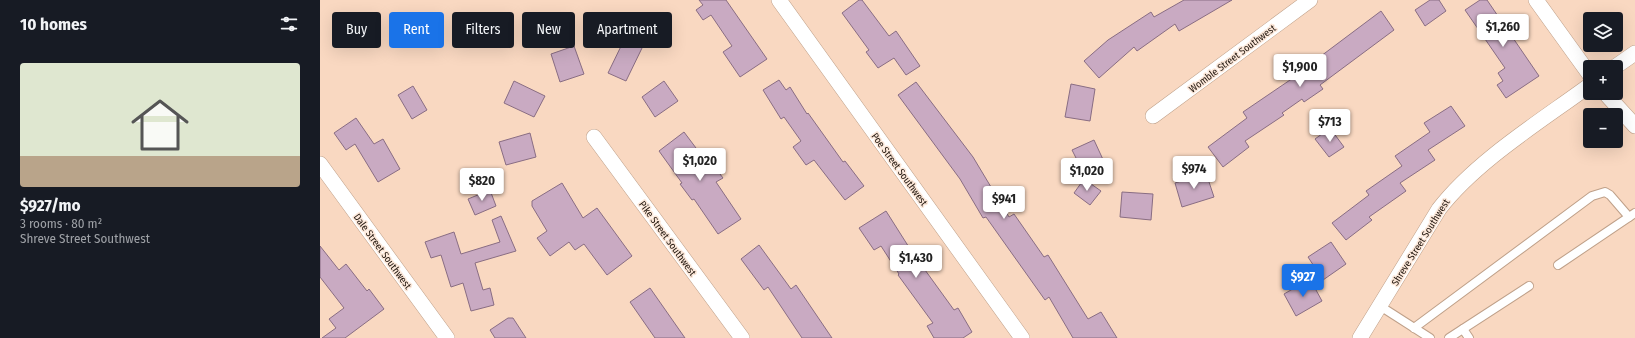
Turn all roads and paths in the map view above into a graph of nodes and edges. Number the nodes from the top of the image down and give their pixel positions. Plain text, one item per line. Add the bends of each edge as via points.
1 (779, 0) edge
2 (1310, 0) edge
3 (1536, 0) edge
4 (1635, 53) edge
5 (1623, 61) edge
6 (1583, 65) edge
7 (1583, 90) edge
8 (1611, 100) edge
9 (1154, 116) dead end
10 (1635, 126) edge
11 (594, 137) dead end
12 (320, 164) edge
13 (1632, 215) edge
14 (1558, 265) dead end
15 (1529, 286) dead end
16 (1380, 306) junction
17 (1414, 328) junction
18 (1463, 329) junction
19 (447, 338) edge
20 (742, 338) edge
21 (1022, 338) edge
22 (1360, 338) edge
23 (1430, 338) edge
24 (1449, 338) edge
25 (1469, 338) edge

1 - 21 street, Poe Street Southwest
2 - 9 street, Womble Street Southwest
3 - 6 street
4 - 5 street
7 - 16 street, Shreve Street Southwest via 1454,189
8 - 10 street
11 - 20 street, Pike Street Southwest
12 - 19 street, Dale Street Southwest
13 - 14 lane
13 - 17 lane via 1605,192 1592,196
15 - 18 lane
16 - 17 lane
16 - 22 street, Shreve Street Southwest
17 - 23 lane
18 - 24 lane
18 - 25 lane

